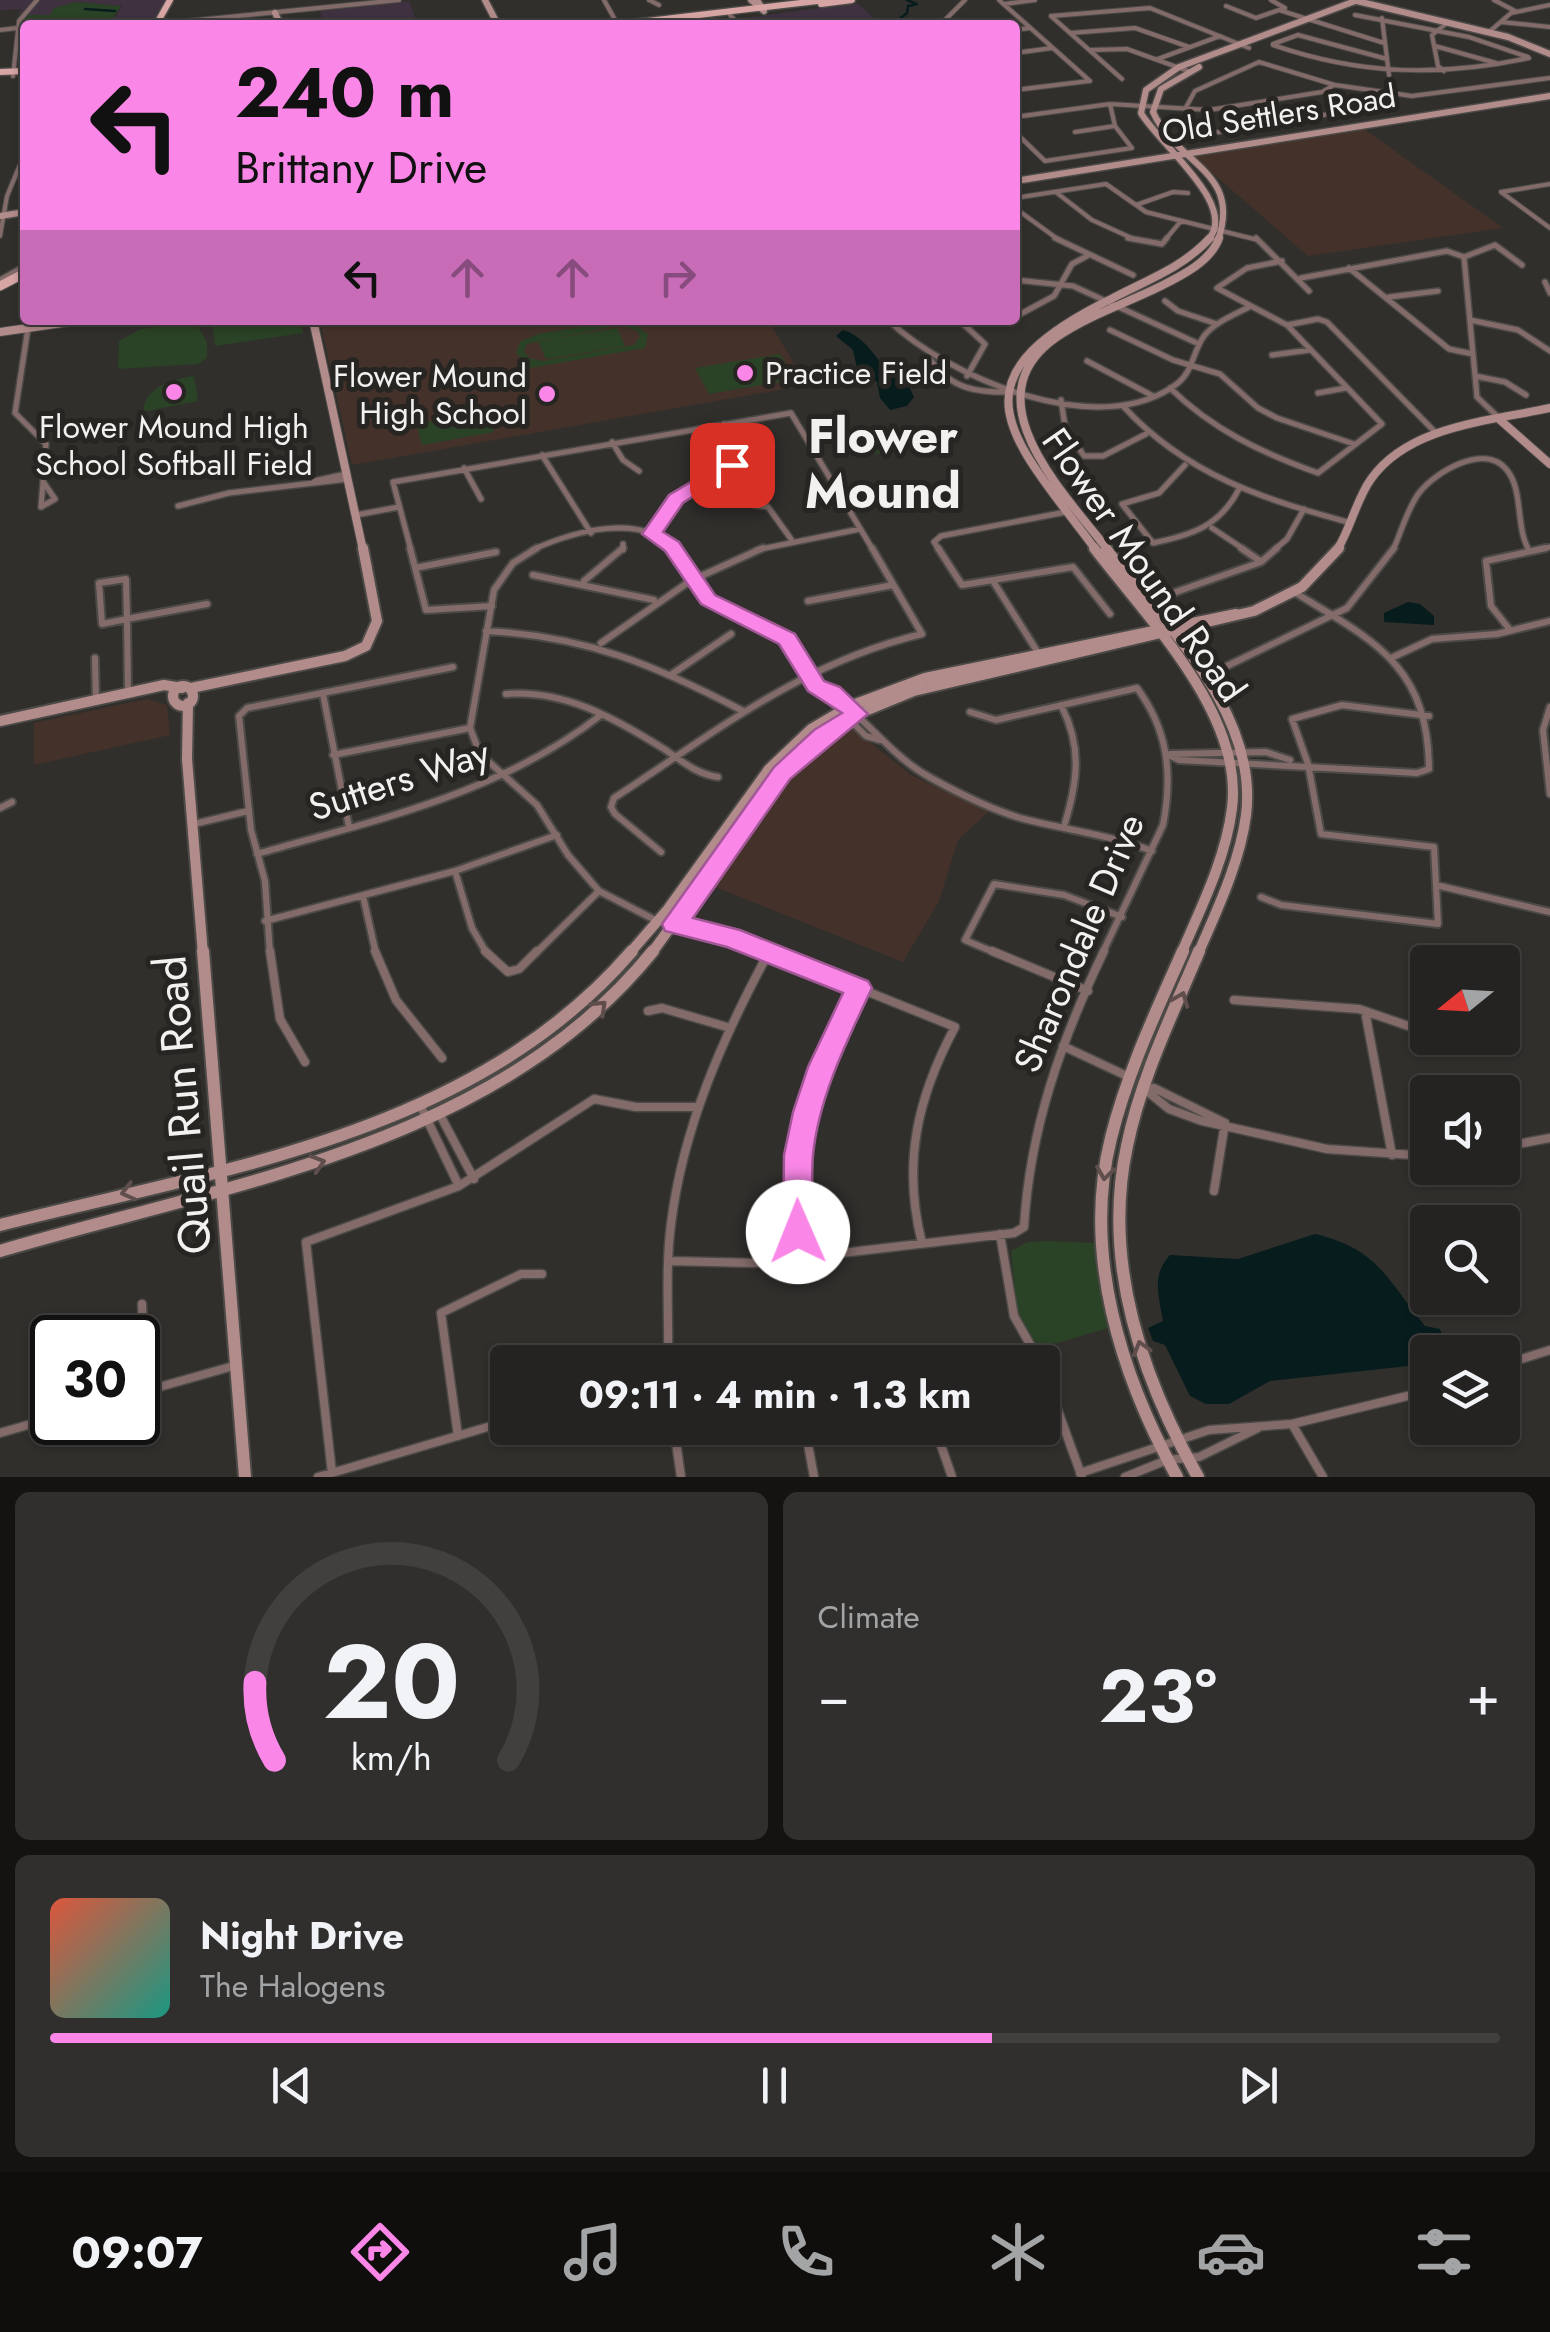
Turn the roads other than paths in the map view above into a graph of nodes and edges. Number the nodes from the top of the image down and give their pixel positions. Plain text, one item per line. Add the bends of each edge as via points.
1 (38, 0) edge
2 (399, 0) edge
3 (649, 0) edge
4 (826, 0) edge
5 (852, 0) edge
6 (964, 0) edge
7 (1032, 0) edge
8 (1271, 0) edge
9 (1494, 0) edge
10 (1541, 0) edge
11 (1363, 1) edge
12 (354, 2) edge
13 (1001, 2) edge
14 (659, 5) dead end
15 (759, 5) edge
16 (1550, 5) edge
17 (1226, 6) dead end
18 (1279, 10) junction
19 (1515, 11) junction
20 (275, 13) junction
21 (730, 15) junction
22 (1354, 15) dead end
23 (1382, 18) junction
24 (205, 20) edge
25 (278, 20) edge
26 (652, 20) edge
27 (686, 20) edge
28 (734, 20) edge
29 (946, 20) edge
30 (1304, 20) junction
31 (1500, 22) junction
32 (1314, 23) junction
33 (1446, 23) junction
34 (1031, 28) junction
35 (1550, 28) edge
36 (1020, 29) edge
37 (16, 30) junction
38 (1437, 30) junction
39 (0, 32) edge
40 (1489, 32) junction
41 (1070, 33) junction
42 (1220, 36) junction
43 (1384, 43) junction
44 (1240, 44) junction
45 (1436, 46) junction
46 (1189, 47) junction
47 (1054, 48) junction
48 (1249, 48) junction
49 (1090, 50) junction
50 (1020, 52) edge
51 (1550, 54) edge
52 (1387, 58) junction
53 (1157, 59) junction
54 (1497, 64) junction
55 (1179, 67) junction
56 (1188, 71) junction
57 (1445, 72) junction
58 (14, 73) junction
59 (20, 73) edge
60 (0, 74) edge
61 (1390, 76) junction
62 (1550, 78) edge
63 (1122, 79) dead end
64 (1335, 85) junction
65 (1020, 89) edge
66 (1266, 91) dead end
67 (1392, 94) junction
68 (1550, 96) edge
69 (1277, 99) junction
70 (1110, 104) junction
71 (1140, 106) junction
72 (1153, 107) junction
73 (1185, 109) junction
74 (1020, 115) edge
75 (1115, 126) junction
76 (1075, 132) dead end
77 (1020, 137) edge
78 (1185, 155) junction
79 (1174, 156) junction
80 (20, 169) edge
81 (1020, 180) edge
82 (1550, 184) edge
83 (1056, 192) junction
84 (1188, 193) dead end
85 (1020, 197) edge
86 (1134, 205) junction
87 (1020, 212) edge
88 (2, 215) edge
89 (1181, 221) junction
90 (1221, 227) junction
91 (1550, 228) edge
92 (0, 236) edge
93 (1088, 256) junction
94 (1464, 257) junction
95 (1282, 261) junction
96 (1522, 265) dead end
97 (1348, 268) junction
98 (20, 271) edge
99 (1133, 275) dead end
100 (1300, 278) junction
101 (1020, 280) edge
102 (1545, 282) dead end
103 (1063, 284) junction
104 (0, 289) edge
105 (1309, 291) dead end
106 (1438, 291) dead end
107 (1550, 292) edge
108 (1388, 298) junction
109 (1166, 301) dead end
110 (1113, 305) junction
111 (1249, 306) junction
112 (1020, 315) edge
113 (1470, 320) junction
114 (1218, 324) junction
115 (48, 325) edge
116 (314, 325) edge
117 (893, 325) edge
118 (964, 325) edge
119 (1286, 325) junction
120 (28, 328) junction
121 (1110, 330) dead end
122 (0, 332) edge
123 (1200, 344) junction
124 (1312, 350) junction
125 (1550, 351) edge
126 (1474, 354) junction
127 (1272, 355) dead end
128 (929, 358) junction
129 (1086, 361) dead end
130 (1194, 366) junction
131 (1475, 376) junction
132 (968, 377) junction
133 (962, 388) junction
134 (1170, 388) junction
135 (1348, 388) junction
136 (1011, 391) junction
137 (1318, 393) dead end
138 (1526, 396) dead end
139 (1154, 397) junction
140 (1061, 400) junction
141 (1122, 405) junction
142 (1550, 408) edge
143 (1500, 419) junction
144 (724, 424) junction
145 (1146, 434) junction
146 (1437, 434) junction
147 (612, 442) junction
148 (1354, 444) junction
149 (542, 455) junction
150 (1037, 464) junction
151 (1550, 464) edge
152 (1185, 465) junction
153 (464, 468) junction
154 (639, 472) dead end
155 (1318, 473) joint
156 (347, 477) junction
157 (44, 483) dead end
158 (1240, 489) junction
159 (480, 499) dead end
160 (755, 505) dead end
161 (178, 506) dead end
162 (399, 507) junction
163 (1304, 510) junction
164 (1066, 512) junction
165 (356, 515) junction
166 (1352, 523) junction
167 (1212, 528) junction
168 (860, 530) junction
169 (591, 534) junction
170 (652, 534) junction
171 (791, 540) junction
172 (624, 544) dead end
173 (1550, 547) edge
174 (1529, 551) junction
175 (496, 552) dead end
176 (1261, 562) junction
177 (415, 568) junction
178 (534, 574) dead end
179 (992, 581) junction
180 (583, 582) junction
181 (692, 582) junction
182 (893, 585) junction
183 (1294, 592) junction
184 (1173, 593) dead end
185 (656, 601) junction
186 (808, 601) dead end
187 (207, 604) dead end
188 (492, 606) junction
189 (1110, 614) dead end
190 (1333, 617) junction
191 (127, 620) junction
192 (1550, 621) edge
193 (1162, 631) junction
194 (1511, 631) junction
195 (486, 632) junction
196 (732, 634) dead end
197 (601, 644) junction
198 (1038, 653) junction
199 (95, 658) dead end
200 (1391, 658) junction
201 (1044, 664) junction
202 (1227, 666) dead end
203 (453, 667) dead end
204 (806, 673) junction
205 (672, 674) junction
206 (190, 689) junction
207 (147, 691) junction
208 (323, 694) junction
209 (506, 694) dead end
210 (128, 695) junction
211 (178, 700) junction
212 (96, 702) junction
213 (1061, 705) junction
214 (1550, 706) edge
215 (743, 712) junction
216 (849, 712) junction
217 (970, 712) dead end
218 (601, 715) junction
219 (1428, 716) junction
220 (0, 720) edge
221 (470, 728) junction
222 (333, 755) junction
223 (1168, 755) junction
224 (1236, 757) junction
225 (678, 758) junction
226 (1308, 764) junction
227 (718, 777) dead end
228 (502, 778) junction
229 (1550, 794) edge
230 (12, 802) dead end
231 (0, 808) edge
232 (248, 811) junction
233 (1064, 823) junction
234 (194, 824) junction
235 (349, 827) junction
236 (557, 835) junction
237 (1152, 851) junction
238 (661, 852) dead end
239 (257, 854) junction
240 (455, 871) junction
241 (1436, 885) junction
242 (599, 891) junction
243 (363, 896) junction
244 (1261, 897) dead end
245 (1550, 912) edge
246 (1122, 917) junction
247 (265, 921) junction
248 (657, 921) junction
249 (674, 924) junction
250 (769, 952) junction
251 (859, 988) junction
252 (1088, 991) junction
253 (1234, 1000) dead end
254 (1365, 1010) junction
255 (648, 1011) dead end
256 (1410, 1022) edge
257 (727, 1027) junction
258 (1064, 1046) junction
259 (442, 1058) dead end
260 (304, 1062) dead end
261 (1131, 1080) junction
262 (1146, 1090) junction
263 (695, 1106) junction
264 (430, 1111) junction
265 (1226, 1123) junction
266 (1550, 1138) edge
267 (1520, 1144) edge
268 (1392, 1155) junction
269 (1410, 1156) edge
270 (222, 1168) junction
271 (474, 1178) junction
272 (459, 1186) junction
273 (224, 1188) junction
274 (1214, 1190) dead end
275 (0, 1225) edge
276 (1000, 1234) junction
277 (922, 1242) junction
278 (0, 1251) edge
279 (804, 1258) junction
280 (670, 1261) junction
281 (542, 1274) dead end
282 (142, 1304) dead end
283 (142, 1315) edge
284 (668, 1345) edge
285 (1027, 1345) edge
286 (1550, 1350) edge
287 (1520, 1359) edge
288 (238, 1364) junction
289 (160, 1387) edge
290 (1410, 1395) edge
291 (1060, 1419) edge
292 (30, 1424) edge
293 (1292, 1424) junction
294 (490, 1426) edge
295 (1260, 1427) junction
296 (0, 1432) edge
297 (458, 1436) junction
298 (1176, 1438) junction
299 (1158, 1443) junction
300 (676, 1445) edge
301 (808, 1445) edge
302 (942, 1445) edge
303 (1167, 1460) junction
304 (1187, 1460) junction
305 (332, 1473) junction
306 (1081, 1475) edge
307 (245, 1477) edge
308 (318, 1477) edge
309 (681, 1477) edge
310 (814, 1477) edge
311 (952, 1477) edge
312 (1125, 1477) edge
313 (1177, 1477) edge
314 (1198, 1477) edge
315 (1323, 1477) edge

1 - 37 street
2 - 12 street
3 - 14 street
4 - 15 main road
5 - 15 main road
6 - 29 street
7 - 13 street
8 - 18 street via 1286,8
9 - 19 street
10 - 16 street
11 - 30 main road
11 - 32 main road
11 - 33 main road
12 - 20 street
13 - 34 street
15 - 21 main road
15 - 26 main road
16 - 19 street
17 - 18 street via 1256,18
18 - 30 street
19 - 31 street
20 - 24 street
20 - 25 main road
21 - 27 main road
21 - 28 street
22 - 23 street
23 - 38 street
23 - 43 street
30 - 32 street
30 - 44 main road
31 - 35 street
31 - 40 street
32 - 43 street
32 - 48 main road
33 - 38 street
33 - 40 main road
34 - 36 street
34 - 47 street
37 - 39 street
37 - 58 street
38 - 45 street
38 - 54 street via 1530,58
40 - 51 main road
41 - 42 street via 1051,16 1143,7
41 - 46 street via 1135,28
41 - 49 street
42 - 44 street
42 - 46 street
43 - 52 street
44 - 48 street
44 - 55 main road
45 - 54 street
45 - 57 street
46 - 53 street
47 - 50 street
47 - 65 street via 1090,81
48 - 56 main road
49 - 53 street via 1122,48
49 - 63 street
52 - 61 street
52 - 61 street via 1298,35 1274,45
53 - 55 street
54 - 57 street
55 - 56 street
55 - 71 main road via 1152,84
56 - 72 main road via 1161,89
57 - 61 street
58 - 59 main road
58 - 60 main road
62 - 67 street via 1437,96
64 - 67 street
64 - 69 street
64 - 73 street via 1259,62 1207,82
66 - 69 street
67 - 73 street via 1379,106 1198,135
68 - 78 main road, Old Settlers Road
69 - 73 street
70 - 71 street
70 - 74 street
70 - 75 street
71 - 72 street
71 - 79 main road via 1148,132
72 - 73 street
72 - 78 main road via 1158,127
75 - 76 street
75 - 77 street via 1132,148 1045,162
78 - 79 main road, Old Settlers Road
78 - 90 main road via 1220,189 1228,210
79 - 81 main road, Old Settlers Road
79 - 90 main road via 1209,191
80 - 88 street
82 - 91 street via 1502,192
83 - 85 street
83 - 86 street via 1106,184
83 - 89 street via 1098,223 1157,244
84 - 86 street
86 - 89 street
87 - 93 street
88 - 92 street
89 - 90 street
90 - 95 street via 1255,237
90 - 110 main road via 1206,256 1179,276
93 - 99 street
93 - 103 street via 1072,264
94 - 96 street via 1495,245
94 - 97 street via 1447,251
94 - 113 street
95 - 100 street
95 - 111 street via 1247,268 1218,288
97 - 100 street
97 - 108 street
98 - 104 street
100 - 105 street
101 - 103 street
102 - 107 street
103 - 110 street
103 - 112 street via 1050,300
106 - 108 street
108 - 126 street via 1449,349
109 - 114 street
110 - 123 street
110 - 136 main road via 1065,322 1035,342 1017,364
111 - 114 street
111 - 119 street
113 - 125 street via 1518,330
113 - 126 street
114 - 123 street
115 - 120 main road
116 - 156 main road
117 - 128 street
118 - 132 street via 986,344
119 - 124 street
119 - 146 street via 1324,320
120 - 122 main road
120 - 157 street via 16,413 46,444
121 - 130 street
123 - 130 street
124 - 127 street
124 - 135 street
126 - 131 street
128 - 132 street
128 - 133 street via 942,378
129 - 139 street
130 - 134 street
130 - 148 street via 1220,374 1277,418
131 - 138 street via 1505,382
131 - 143 street via 1477,397
132 - 133 street
132 - 136 street
133 - 136 street
134 - 139 street
134 - 155 street via 1216,431
135 - 137 street
135 - 148 street via 1382,424
136 - 140 street
136 - 150 main road, Flower Mound Road via 1011,433
139 - 141 street
140 - 141 street
140 - 145 street via 1065,426 1084,456 1103,456
141 - 145 street
142 - 143 main road
143 - 146 main road
143 - 151 main road
144 - 147 street
144 - 168 street via 791,414
144 - 170 street via 738,457 727,471 676,499
145 - 152 street
146 - 166 main road via 1374,474
147 - 149 street
147 - 154 street
148 - 155 street
149 - 153 street
149 - 169 street via 561,492 583,511
150 - 164 main road, Flower Mound Road
150 - 193 main road, Flower Mound Road
152 - 158 street
152 - 167 street via 1158,493 1122,504 1154,542
153 - 159 street
153 - 162 street via 393,482
156 - 161 street
156 - 165 main road
158 - 163 street
158 - 167 street
160 - 171 street via 768,507
162 - 165 street
162 - 177 street
163 - 166 street
163 - 176 street via 1287,539
164 - 179 street via 935,539 962,585
164 - 193 main road, Flower Mound Road
165 - 206 main road via 377,612 374,639 344,656
166 - 183 main road via 1336,557
167 - 176 street
168 - 171 street
168 - 182 street
169 - 170 street
169 - 188 street via 520,558 504,574
170 - 181 street via 672,546
171 - 181 street via 738,556
172 - 180 street via 623,552
173 - 174 street
174 - 190 street via 1505,466 1492,458 1454,465 1424,487 1373,580
174 - 194 street via 1486,561 1491,606
175 - 177 street
176 - 184 street
177 - 188 street via 426,610
178 - 180 street
179 - 189 street via 1073,566
179 - 198 street
180 - 185 street
181 - 185 street
181 - 204 street via 721,608 787,639
182 - 186 street
182 - 204 street via 922,634
183 - 190 street
183 - 193 main road via 1242,614
185 - 197 street
187 - 191 street
188 - 195 street
190 - 200 street
190 - 202 street
191 - 191 street via 126,579 102,580 100,622
191 - 210 street
192 - 194 street
193 - 198 main road
193 - 201 main road
193 - 224 main road, Flower Mound Road
194 - 200 street via 1432,638
195 - 197 street via 547,632
195 - 221 street
196 - 205 street
197 - 205 street
198 - 201 street
198 - 216 main road via 902,684
199 - 212 street
200 - 219 street via 1417,689
201 - 216 main road
203 - 208 street
204 - 215 street
204 - 216 street via 821,696
205 - 215 street
206 - 207 main road
206 - 211 main road
206 - 211 main road
207 - 210 main road
207 - 211 main road
208 - 222 street
208 - 232 street via 247,708 239,716
209 - 218 street via 524,689
210 - 212 main road
211 - 234 main road, Quail Run Road
212 - 220 main road
213 - 217 street via 996,720
213 - 223 street, Sharondale Drive via 1136,688
213 - 233 street via 1080,759
214 - 229 street via 1543,730
215 - 225 street
216 - 233 street via 866,736 923,775 1008,813
216 - 248 main road via 811,729 768,769
216 - 249 main road via 782,773
218 - 225 street
218 - 228 street, Sutters Way via 566,746
219 - 226 street via 1427,772
219 - 226 street via 1342,703 1320,706 1292,718
221 - 222 street
221 - 228 street via 480,754
222 - 235 street
223 - 224 street
223 - 237 street, Sharondale Drive via 1169,801
224 - 226 street
224 - 261 main road, Flower Mound Road via 1228,840
262 -> 224 main road, Flower Mound Road via 1241,845 1248,790
225 - 227 street
225 - 238 street via 610,807
226 - 241 street via 1320,834 1434,847
228 - 235 street, Sutters Way
228 - 236 street via 537,804
230 - 231 street
232 - 234 street
232 - 239 street
233 - 237 street
234 - 270 main road, Quail Run Road
235 - 239 street, Sutters Way
236 - 240 street
236 - 242 street
237 - 246 street, Sharondale Drive
239 - 247 street via 266,881
240 - 242 street via 479,944 508,972 519,969
240 - 243 street
241 - 244 street via 1438,924
241 - 245 street
242 - 248 street
243 - 247 street
243 - 259 street via 387,992
246 - 252 street, Sharondale Drive
246 - 252 street via 1064,894 994,884 965,940
247 - 260 street via 280,1018
248 - 249 street
248 - 264 main road via 599,990
249 - 250 street
264 -> 249 main road via 518,1072 564,1039 626,982
250 - 251 street
250 - 257 street
251 - 277 street via 955,1027 936,1058 912,1137 910,1195
251 - 279 street via 807,1112 796,1198
252 - 258 street, Sharondale Drive
253 - 254 street
254 - 256 street
254 - 268 street
255 - 257 street via 662,1008
257 - 263 street
258 - 261 street
258 - 276 street, Sharondale Drive via 1037,1115 1024,1227
261 - 262 street
261 -> 299 main road, Flower Mound Road via 1104,1172 1104,1246 1123,1352
262 - 265 street via 1156,1104 1208,1124
298 -> 262 main road, Flower Mound Road via 1148,1371 1123,1263 1122,1174
263 - 271 street via 619,1106 594,1099
263 - 280 street
264 - 270 main road
264 - 271 street
264 - 272 street
273 -> 264 main road via 360,1150
265 - 268 street via 1327,1149
265 - 274 street
266 - 267 street
268 - 269 street
270 - 273 main road, Quail Run Road
270 -> 275 main road
271 - 272 street
272 - 305 street via 306,1242
273 - 278 main road
273 - 288 main road, Quail Run Road
276 - 277 street
276 - 285 street via 1012,1324
277 - 279 street
279 - 280 street
280 - 284 street
281 - 297 street via 521,1274 440,1313
282 - 283 street
286 - 287 street
288 - 289 street
288 - 307 main road, Quail Run Road
290 - 293 street
291 - 306 street
292 - 296 street
293 - 295 street
293 - 315 street
294 - 297 street
295 - 298 street
295 - 304 street
297 - 305 street
298 - 299 street
298 - 304 main road, Flower Mound Road
299 - 303 main road, Flower Mound Road
299 - 306 street
300 - 309 street
301 - 310 street
302 - 311 street
303 - 304 street
303 - 312 street
303 - 313 main road, Flower Mound Road
304 - 314 main road, Flower Mound Road
305 - 308 street

